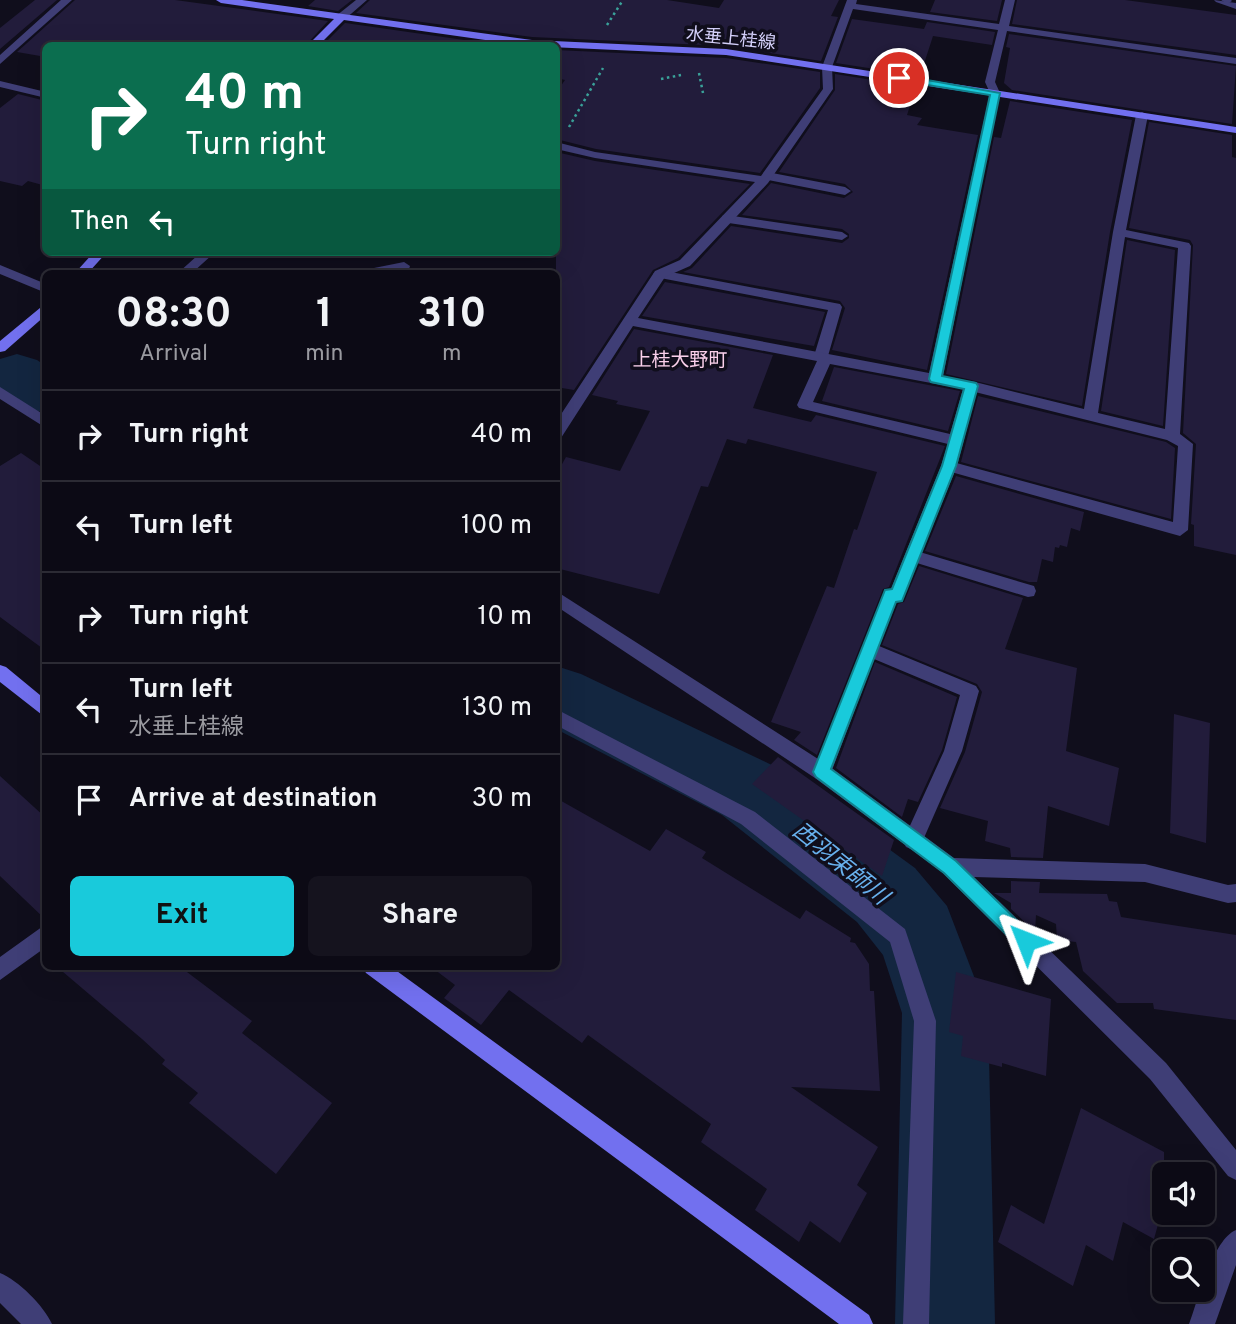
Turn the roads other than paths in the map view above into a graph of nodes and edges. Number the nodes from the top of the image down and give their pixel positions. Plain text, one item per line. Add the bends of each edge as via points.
1 (67, 0) edge
2 (221, 0) edge
3 (362, 0) edge
4 (1010, 0) edge
5 (244, 2) edge
6 (851, 3) edge
7 (340, 18) junction
8 (1003, 28) junction
9 (316, 42) edge
10 (524, 42) edge
11 (560, 45) edge
12 (0, 61) edge
13 (1236, 61) edge
14 (827, 66) junction
15 (0, 84) edge
16 (995, 93) junction
17 (42, 94) edge
18 (1142, 115) junction
19 (1236, 130) edge
20 (560, 146) edge
21 (765, 178) junction
22 (845, 191) dead end
23 (726, 219) junction
24 (1119, 232) junction
25 (842, 236) dead end
26 (97, 256) edge
27 (205, 256) edge
28 (404, 266) dead end
29 (0, 269) edge
30 (84, 270) edge
31 (188, 270) edge
32 (384, 270) edge
33 (660, 274) junction
34 (42, 287) edge
35 (42, 311) edge
36 (629, 321) junction
37 (0, 348) edge
38 (823, 356) junction
39 (935, 379) junction
40 (971, 386) junction
41 (0, 392) edge
42 (1090, 417) junction
43 (42, 420) edge
44 (560, 428) edge
45 (1172, 436) junction
46 (956, 441) junction
47 (949, 466) junction
48 (913, 555) junction
49 (1028, 591) dead end
50 (560, 600) edge
51 (869, 649) junction
52 (0, 673) edge
53 (42, 708) edge
54 (560, 718) edge
55 (822, 772) junction
56 (913, 841) junction
57 (950, 867) junction
58 (1236, 893) edge
59 (42, 937) edge
60 (0, 970) edge
61 (378, 970) edge
62 (1236, 1168) edge
63 (1236, 1242) edge
64 (0, 1285) edge
65 (39, 1324) edge
66 (860, 1324) edge
67 (916, 1324) edge
68 (1202, 1324) edge

1 - 12 street
2 - 5 main road, 水垂上桂線
3 - 7 street
4 - 8 street
5 - 7 main road, 水垂上桂線
6 - 8 street
6 - 14 street
7 - 9 main road
7 - 10 main road, 水垂上桂線
8 - 13 street
8 - 16 street via 990,82
11 - 14 main road, 水垂上桂線 via 726,52
14 - 16 main road, 水垂上桂線
14 - 21 street via 828,89
15 - 17 street
16 - 18 main road, 水垂上桂線
16 - 39 street
18 - 19 main road, 水垂上桂線
18 - 24 street
20 - 21 street via 595,155
21 - 22 street
21 - 23 street
23 - 25 street
23 - 33 street via 685,263
24 - 42 street
24 - 45 street via 1185,246
26 - 30 main road
27 - 31 street
28 - 32 street
29 - 34 street
33 - 36 street
33 - 38 street via 835,307
35 - 37 main road
36 - 38 street
36 - 44 street
38 - 39 street
38 - 46 street via 804,405
39 - 40 street
40 - 42 street
40 - 46 street
41 - 43 street
42 - 45 street
45 - 47 street via 1186,444 1180,530
46 - 47 street
47 - 48 street
48 - 49 street
48 - 51 street
50 - 55 street
51 - 55 street
51 - 56 street via 970,691 953,751
52 - 53 main road
54 - 67 street via 748,818 898,936 925,1021
55 - 56 street
56 - 57 street
57 - 58 street via 1145,873
57 - 62 street via 1157,1071
59 - 60 street
61 - 66 main road
63 - 68 street
64 - 65 street

